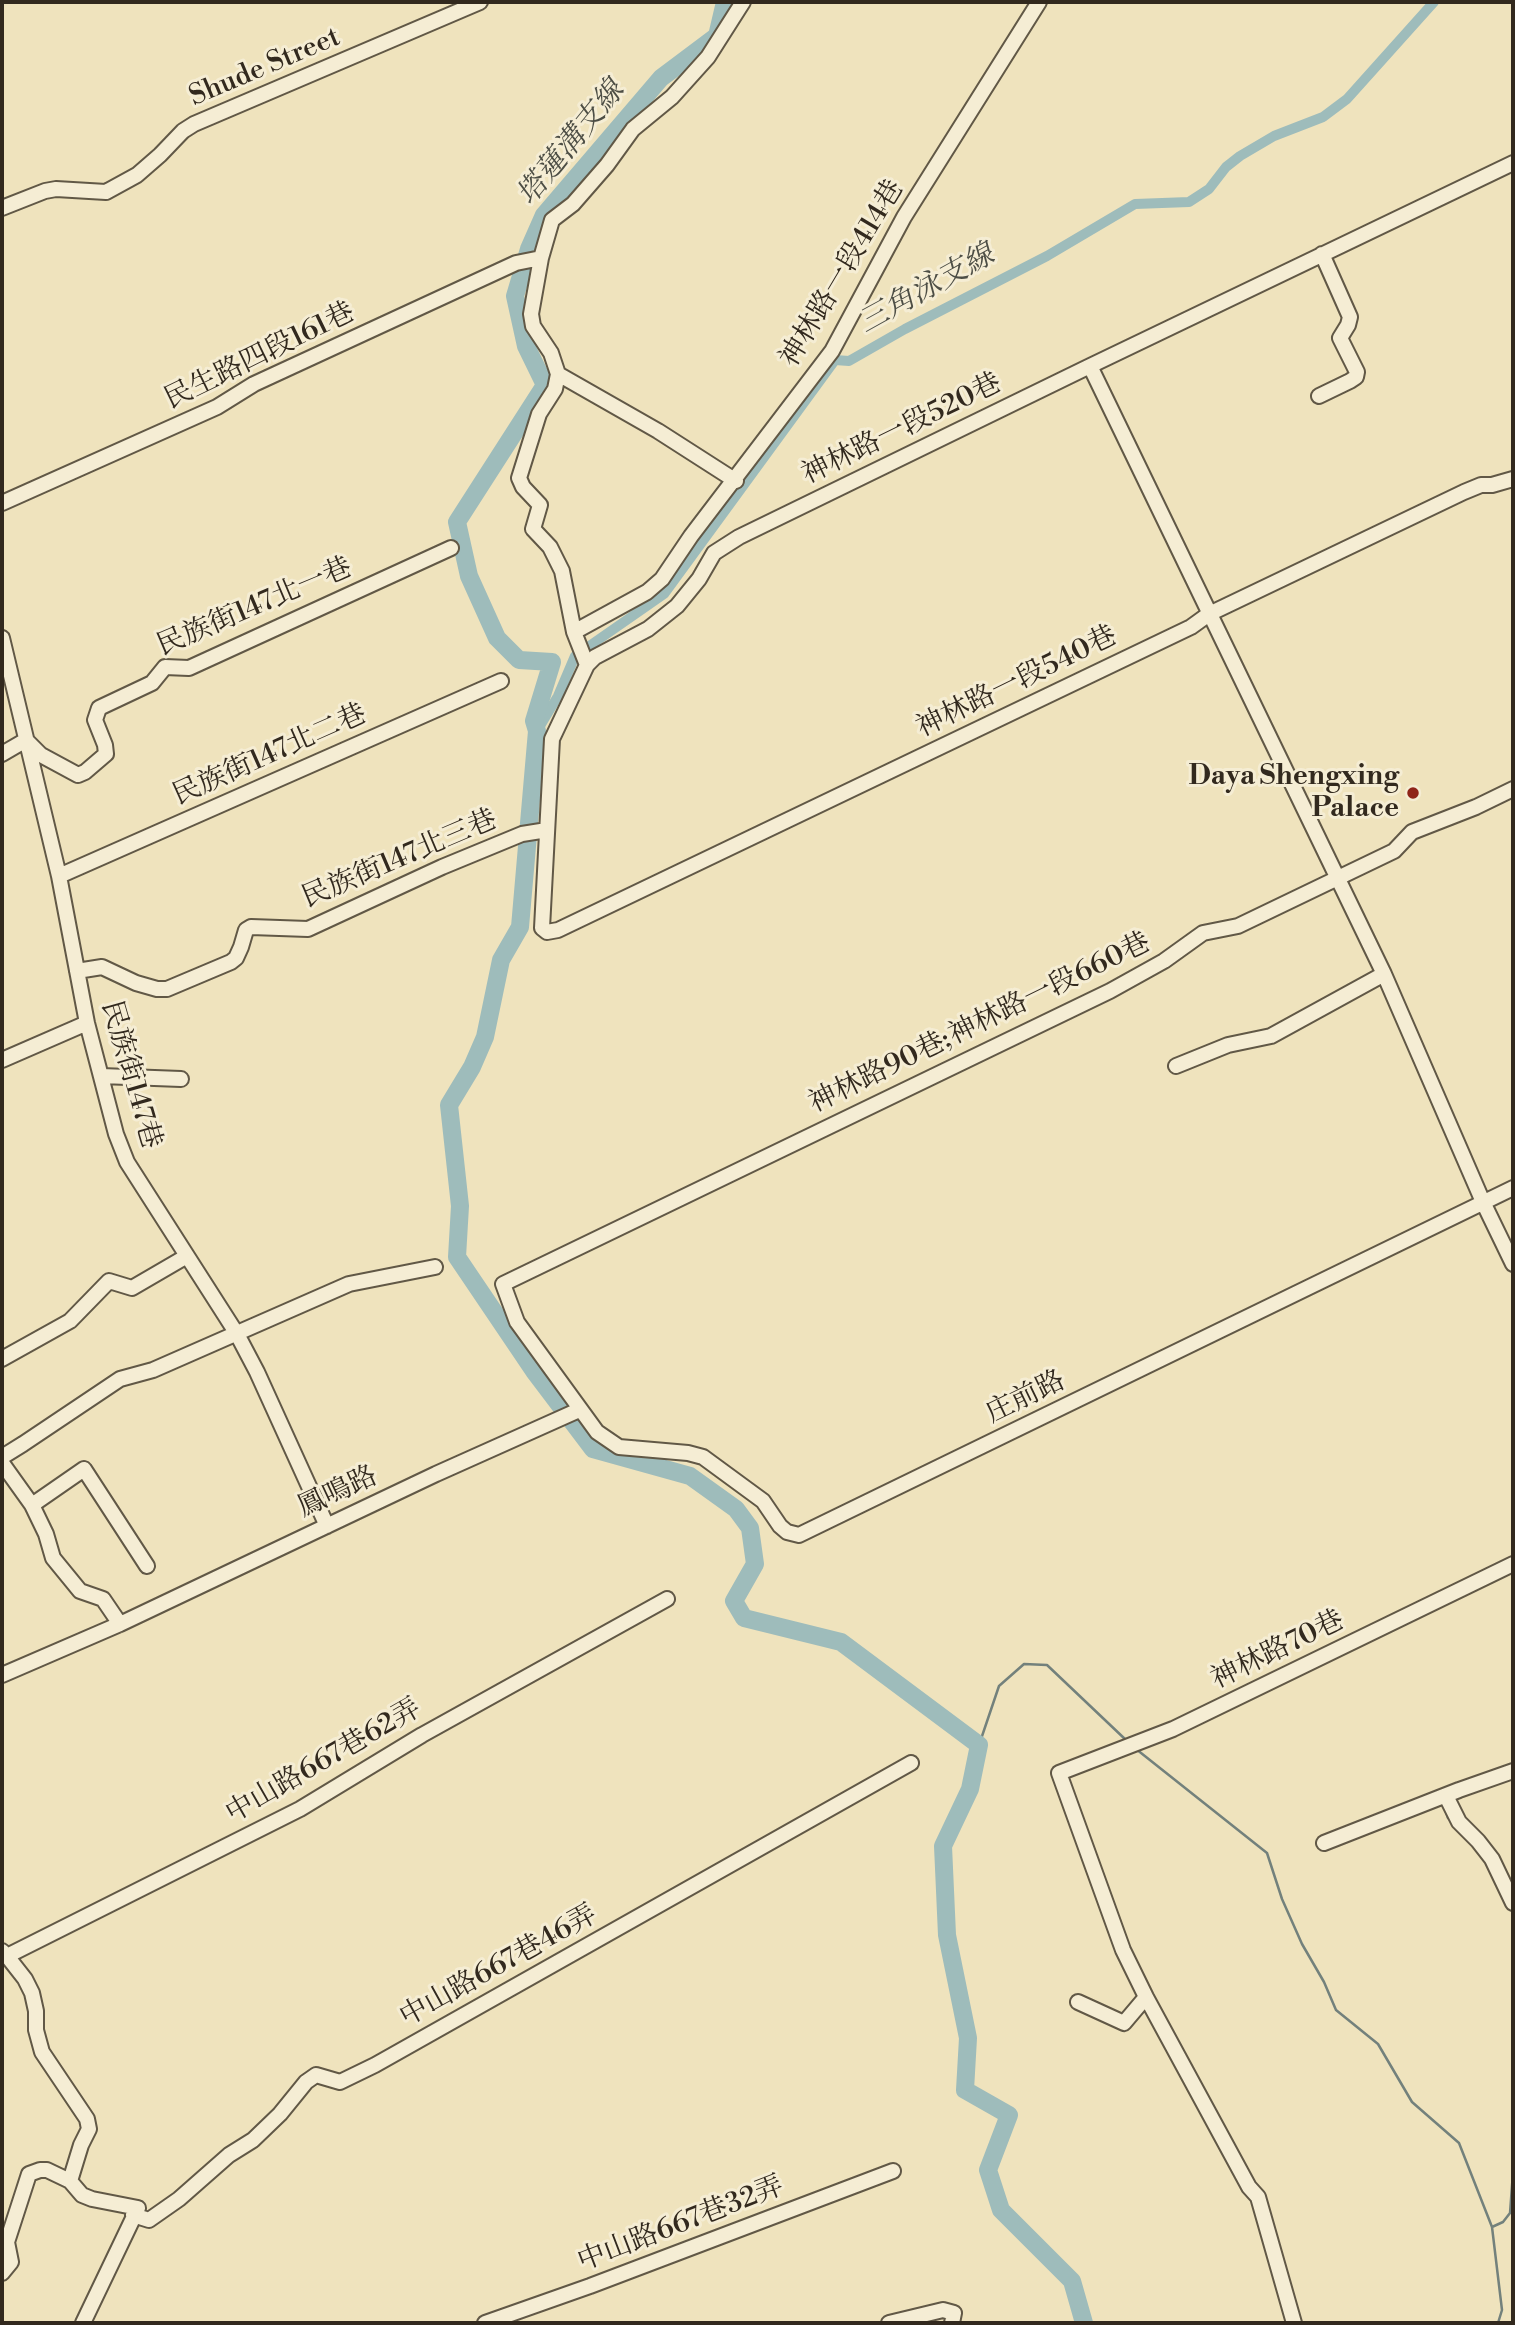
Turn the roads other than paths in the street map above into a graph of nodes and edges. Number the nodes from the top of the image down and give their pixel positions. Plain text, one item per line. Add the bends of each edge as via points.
1 (480, 2) edge
2 (743, 2) edge
3 (1039, 2) edge
4 (1513, 163) edge
5 (2, 208) edge
6 (1322, 254) junction
7 (541, 258) junction
8 (1090, 366) junction
9 (558, 374) junction
10 (1320, 396) dead end
11 (1513, 479) edge
12 (736, 481) junction
13 (2, 503) edge
14 (452, 548) dead end
15 (1209, 614) junction
16 (574, 632) junction
17 (2, 638) edge
18 (587, 665) junction
19 (501, 681) dead end
20 (26, 740) junction
21 (2, 754) edge
22 (1513, 789) edge
23 (547, 830) junction
24 (59, 876) junction
25 (1337, 878) junction
26 (77, 971) junction
27 (1384, 974) junction
28 (87, 1023) junction
29 (2, 1060) edge
30 (1176, 1066) dead end
31 (101, 1076) junction
32 (181, 1079) dead end
33 (1513, 1188) edge
34 (1483, 1202) junction
35 (187, 1256) junction
36 (1513, 1264) edge
37 (435, 1267) dead end
38 (237, 1334) junction
39 (2, 1359) edge
40 (579, 1410) junction
41 (2, 1457) edge
42 (2, 1463) edge
43 (32, 1505) junction
44 (327, 1526) junction
45 (1513, 1564) edge
46 (147, 1566) dead end
47 (667, 1598) dead end
48 (120, 1624) junction
49 (2, 1675) edge
50 (911, 1763) dead end
51 (1513, 1771) edge
52 (1446, 1796) junction
53 (1324, 1843) dead end
54 (1513, 1903) edge
55 (4, 1953) edge
56 (1146, 1997) junction
57 (1078, 2002) dead end
58 (893, 2171) dead end
59 (70, 2181) junction
60 (136, 2211) junction
61 (2, 2273) edge
62 (83, 2323) edge
63 (485, 2323) edge
64 (889, 2323) edge
65 (952, 2323) edge
66 (1294, 2323) edge

1 - 5 street, Shude Street via 194,124 137,175 106,192 45,191
2 - 7 street via 708,57 633,129 573,204 552,220
3 - 12 street, 神林路一段414巷 via 904,217 832,351
4 - 6 street, 神林路一段520巷
6 - 8 street, 神林路一段520巷
6 - 10 street via 1350,317 1339,338 1357,372 1350,381
7 - 9 street via 531,314
7 - 13 street, 民生路四段161巷 via 516,263 254,384 217,407
8 - 15 street
8 - 18 street, 神林路一段520巷 via 739,537 714,554 677,607
9 - 12 street
9 - 16 street via 555,389 539,414 519,478 540,505 533,530 550,547 562,571
11 - 15 street, 神林路一段540巷 via 1464,492
12 - 16 street, 神林路一段414巷 via 662,579
14 - 20 street, 民族街147北一巷 via 188,668 165,667 152,683 99,708 95,720 106,754 85,772 78,775 41,755
15 - 23 street, 神林路一段540巷 via 1191,627 547,932 542,928
15 - 25 street
16 - 18 street
17 - 20 street, 民族街147巷
18 - 23 street via 552,739
19 - 24 street, 民族街147北二巷
20 - 21 street
20 - 24 street, 民族街147巷
22 - 25 street, 神林路90巷;神林路一段660巷 via 1412,832 1394,851
23 - 26 street, 民族街147北三巷 via 523,834 442,867 308,929 251,927 231,962 167,989 102,968
24 - 26 street, 民族街147巷
25 - 27 street
25 - 40 street, 神林路90巷;神林路一段660巷 via 1238,926 1203,933 1110,990 503,1283 517,1322
26 - 28 street, 民族街147巷
27 - 30 street via 1271,1036 1228,1045
27 - 34 street
28 - 29 street
28 - 31 street, 民族街147巷
31 - 32 street
31 - 35 street, 民族街147巷 via 127,1162
33 - 34 street, 庄前路
34 - 36 street
34 - 40 street, 庄前路 via 799,1535 787,1532 764,1501 703,1457 619,1447 597,1432
35 - 38 street, 民族街147巷
35 - 39 street via 132,1289 109,1281 70,1321
37 - 38 street via 349,1284
38 - 41 street via 153,1370 120,1378
38 - 44 street, 民族街147巷
40 - 44 street, 鳳鳴路
42 - 43 street
43 - 46 street via 84,1469
43 - 48 street via 53,1558 64,1573 80,1591 103,1599
44 - 48 street, 鳳鳴路
45 - 56 street, 神林路70巷 via 1173,1729 1059,1773 1123,1951
47 - 55 street, 中山路667巷62弄 via 300,1809
48 - 49 street, 鳳鳴路
50 - 60 street, 中山路667巷46弄 via 375,2064 340,2082 316,2075 253,2140 179,2199 149,2220
51 - 52 street
52 - 53 street
52 - 54 street via 1459,1822 1492,1859
55 - 59 street via 32,1993 42,2052 87,2119 89,2129
56 - 57 street via 1124,2023
56 - 66 street via 1258,2197
58 - 63 street, 中山路667巷32弄
59 - 60 street via 92,2199
59 - 61 street via 47,2170 29,2174 7,2242 12,2262
60 - 62 street
64 - 65 street via 943,2310 954,2313

